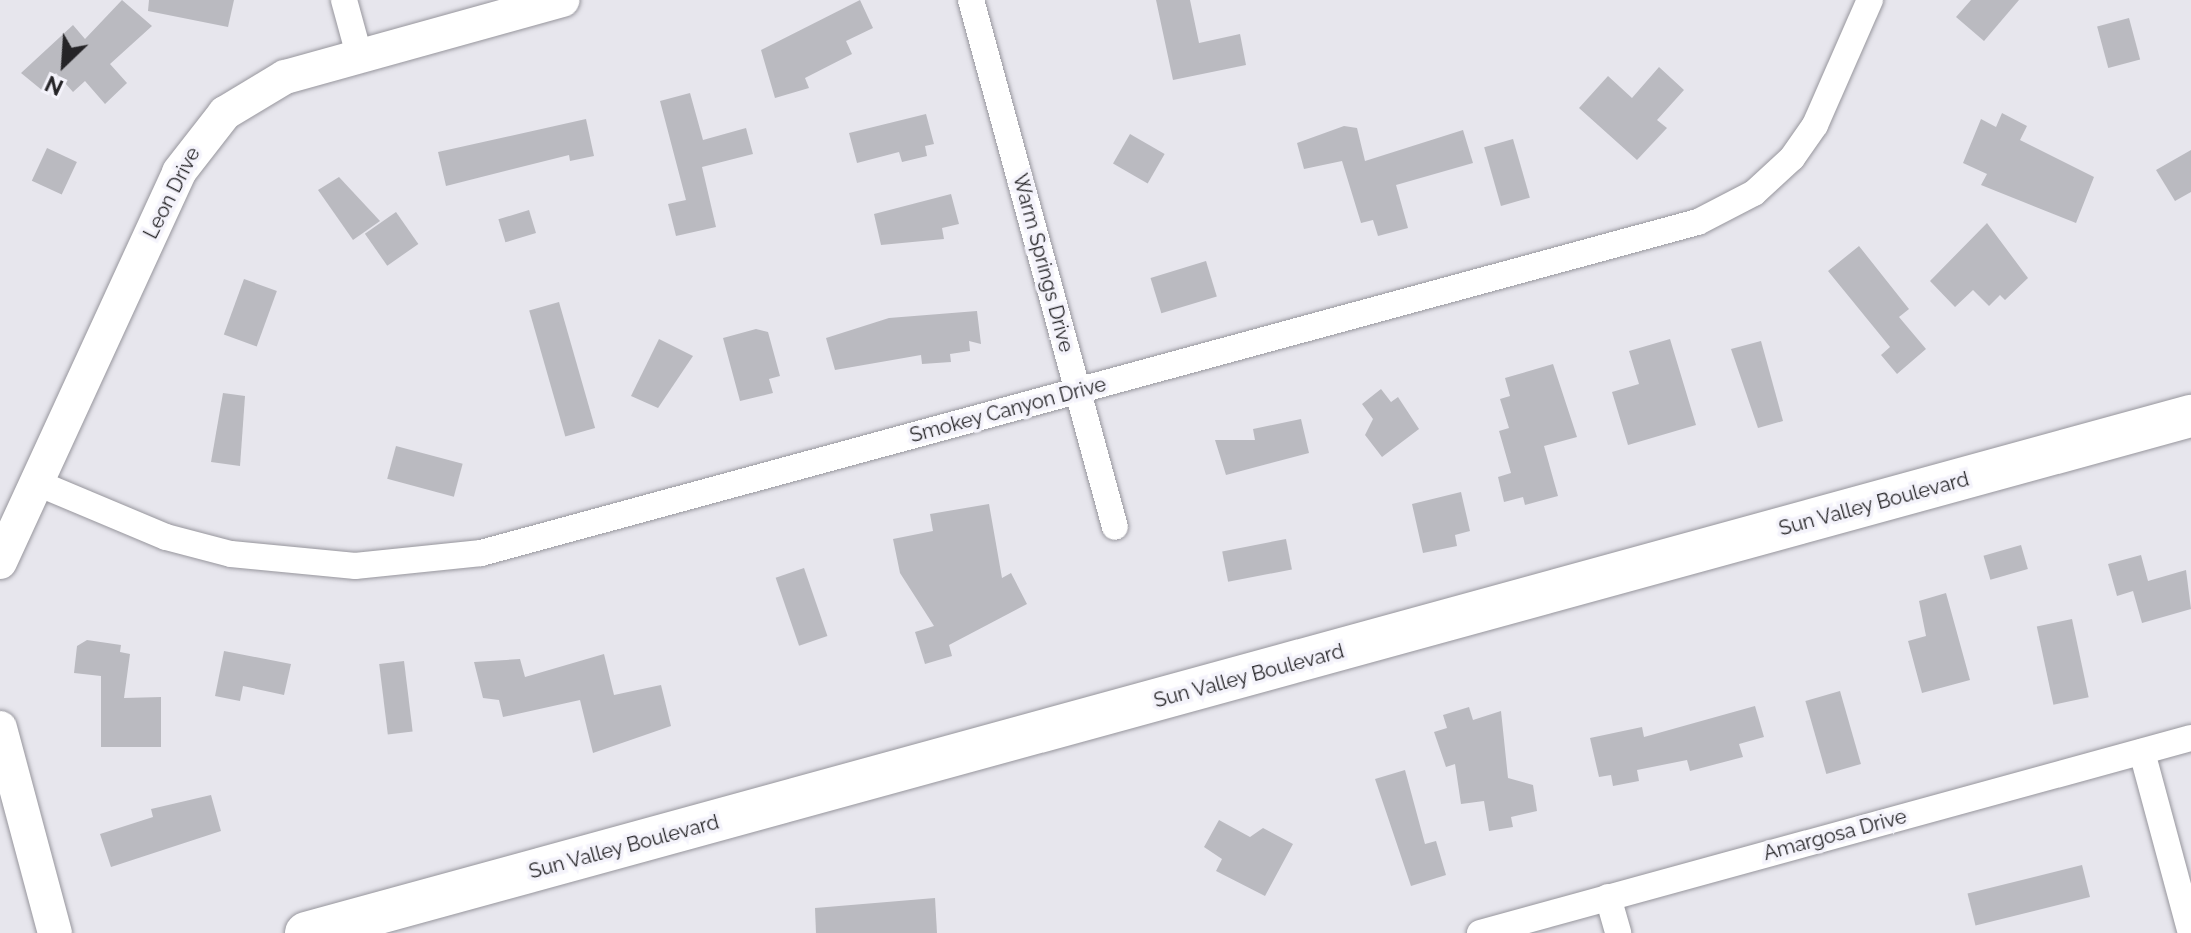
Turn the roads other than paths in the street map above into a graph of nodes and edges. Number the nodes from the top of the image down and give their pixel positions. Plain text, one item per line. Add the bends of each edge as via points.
1 (344, 0) edge
2 (563, 0) edge
3 (971, 0) edge
4 (1870, 0) edge
5 (359, 55) junction
6 (1078, 391) junction
7 (2191, 416) edge
8 (35, 482) junction
9 (1115, 527) dead end
10 (0, 562) edge
11 (0, 728) edge
12 (2191, 738) edge
13 (2142, 752) junction
14 (5, 771) edge
15 (1608, 897) junction
16 (55, 933) edge
17 (306, 933) edge
18 (1480, 933) edge
19 (1618, 933) edge
20 (2191, 933) edge

1 - 5 street
2 - 5 street, Leon Drive
3 - 6 street, Warm Springs Drive
4 - 6 street, Smokey Canyon Drive via 1815,125 1765,185 1732,207
5 - 8 street, Leon Drive via 255,91 200,140
6 - 8 street, Smokey Canyon Drive via 496,549 416,563 342,566 231,554 154,533
6 - 9 street, Warm Springs Drive
7 - 17 main road, Sun Valley Boulevard
8 - 10 street, Leon Drive
11 - 14 street
12 - 13 street, Amargosa Drive
13 - 15 street, Amargosa Drive
13 - 20 street
14 - 16 street
15 - 18 street, Amargosa Drive
15 - 19 street

